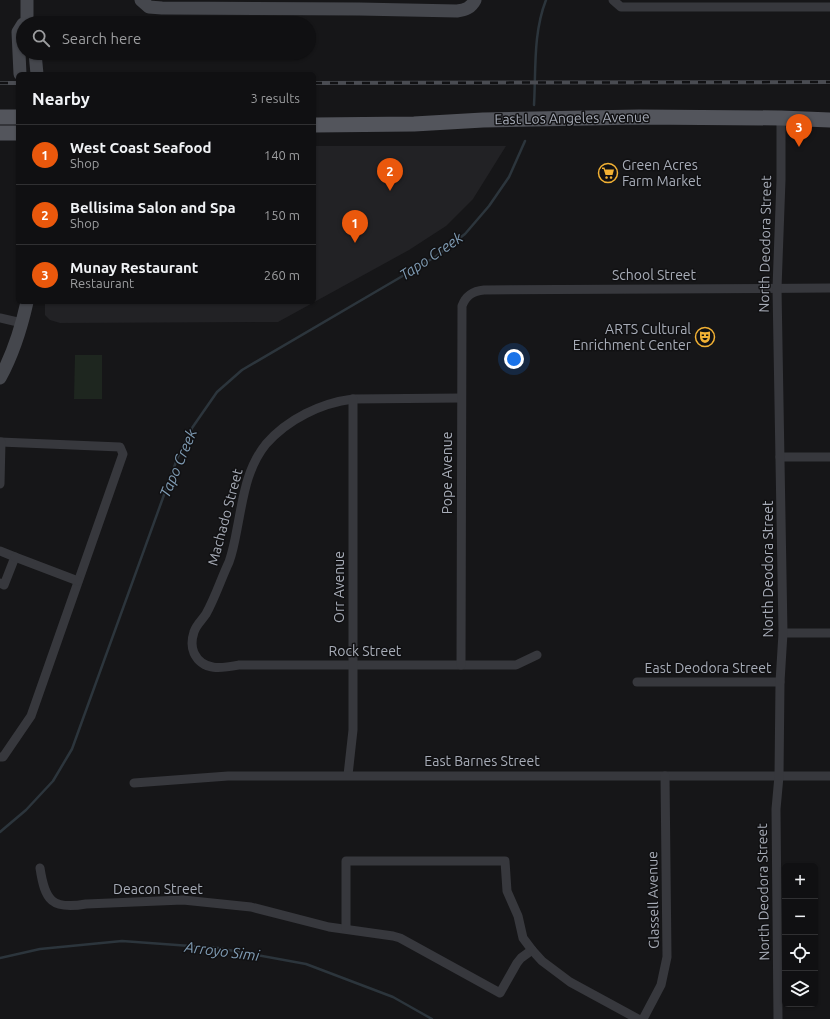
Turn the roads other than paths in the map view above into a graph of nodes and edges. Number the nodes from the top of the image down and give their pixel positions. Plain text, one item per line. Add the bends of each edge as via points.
1 (27, 0) edge
2 (141, 0) edge
3 (475, 0) edge
4 (613, 0) edge
5 (666, 3) edge
6 (791, 3) edge
7 (360, 4) edge
8 (830, 7) edge
9 (26, 16) edge
10 (19, 60) edge
11 (36, 60) edge
12 (20, 72) edge
13 (37, 72) edge
14 (0, 117) edge
15 (16, 117) edge
16 (781, 118) junction
17 (830, 120) edge
18 (316, 125) edge
19 (0, 133) edge
20 (16, 133) edge
21 (776, 288) junction
22 (830, 288) edge
23 (478, 291) joint
24 (27, 304) edge
25 (0, 318) edge
26 (22, 323) junction
27 (0, 378) edge
28 (461, 398) junction
29 (353, 399) junction
30 (0, 442) edge
31 (780, 457) junction
32 (830, 457) edge
33 (0, 484) edge
34 (0, 551) edge
35 (15, 557) junction
36 (78, 581) junction
37 (0, 583) edge
38 (783, 633) junction
39 (830, 633) edge
40 (537, 654) dead end
41 (196, 656) joint
42 (353, 664) junction
43 (461, 664) junction
44 (637, 682) dead end
45 (780, 682) junction
46 (0, 757) edge
47 (348, 775) junction
48 (665, 776) junction
49 (779, 776) junction
50 (830, 776) edge
51 (134, 783) dead end
52 (40, 868) dead end
53 (346, 928) junction
54 (532, 950) junction
55 (638, 1019) edge
56 (643, 1019) edge
57 (778, 1019) edge

1 - 9 street
2 - 7 street via 149,7 162,8
3 - 7 street via 466,9 457,11
4 - 5 street via 621,6
5 - 6 street
6 - 8 street
10 - 12 street
11 - 13 street
14 - 15 main road
16 - 17 main road, East Los Angeles Avenue
16 - 18 main road, East Los Angeles Avenue via 565,117 414,124
16 - 21 street, North Deodora Street via 781,192
19 - 20 main road
21 - 22 street, School Street
21 - 23 street, School Street
21 - 31 street, North Deodora Street
23 - 28 street, Pope Avenue via 468,296 462,306
24 - 26 street
25 - 26 street
26 - 27 street
28 - 29 street, Machado Street
28 - 43 street, Pope Avenue
29 - 41 street, Machado Street via 326,404 301,416 277,434 259,455 245,486 230,558 206,615 194,631 192,642
29 - 42 street, Orr Avenue
30 - 33 street
30 - 36 street via 120,447 123,454
31 - 32 street
31 - 38 street, North Deodora Street
34 - 35 street
35 - 36 street
35 - 37 street via 4,584
36 - 46 street via 31,716 3,757
38 - 39 street
38 - 45 street, North Deodora Street
40 - 43 street, Rock Street via 516,664
41 - 42 street, Rock Street via 216,669 239,664
42 - 43 street, Rock Street
42 - 47 street, Orr Avenue via 353,730
44 - 45 street, East Deodora Street
45 - 49 street, North Deodora Street
47 - 48 street, East Barnes Street
47 - 51 street, East Barnes Street via 228,776
48 - 49 street, East Barnes Street
48 - 56 street, Glassell Avenue via 667,956 661,985
49 - 50 street, East Barnes Street
49 - 57 street, North Deodora Street via 776,809
52 - 53 street, Deacon Street via 42,883 48,897 65,906 183,900 251,907 329,927
53 - 54 street, Deacon Street via 393,936 406,941 500,993 517,963
53 - 54 street via 346,861 505,861 507,891 518,916 523,938
54 - 55 street via 570,982

